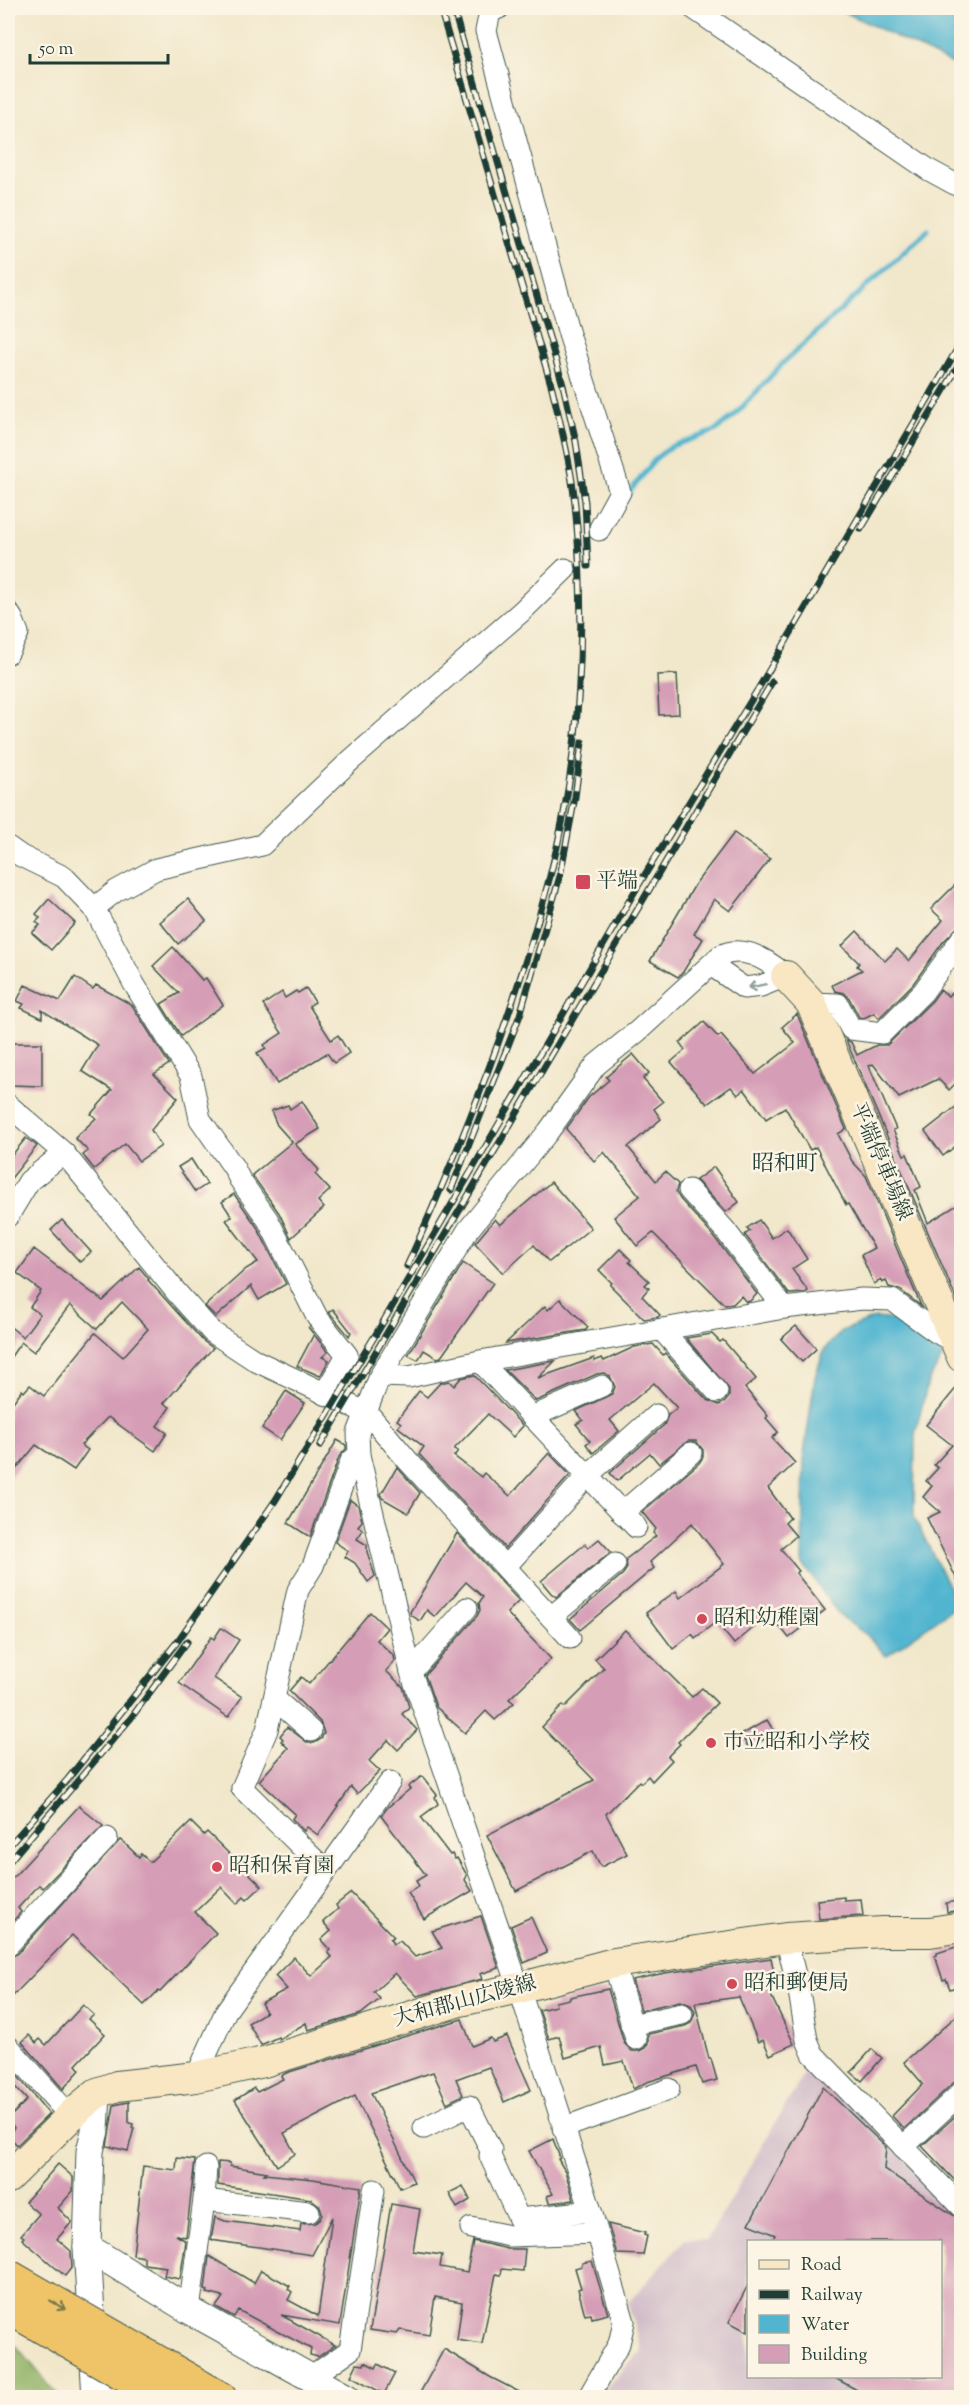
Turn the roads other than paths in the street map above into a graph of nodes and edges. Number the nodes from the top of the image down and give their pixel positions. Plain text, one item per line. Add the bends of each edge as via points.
1 (499, 8) edge
2 (693, 8) edge
3 (962, 188) edge
4 (599, 530) dead end
5 (565, 569) dead end
6 (8, 612) edge
7 (8, 653) edge
8 (8, 847) edge
9 (94, 908) junction
10 (962, 938) edge
11 (711, 965) junction
12 (786, 976) junction
13 (811, 1003) junction
14 (8, 1105) edge
15 (64, 1153) junction
16 (689, 1190) dead end
17 (8, 1216) edge
18 (784, 1308) junction
19 (661, 1329) junction
20 (958, 1349) edge
21 (480, 1361) junction
22 (380, 1376) junction
23 (602, 1386) dead end
24 (717, 1392) dead end
25 (324, 1394) junction
26 (366, 1411) junction
27 (656, 1415) dead end
28 (532, 1417) junction
29 (692, 1453) dead end
30 (359, 1455) junction
31 (587, 1476) junction
32 (615, 1564) dead end
33 (506, 1566) junction
34 (467, 1608) dead end
35 (551, 1617) junction
36 (570, 1638) dead end
37 (411, 1672) junction
38 (276, 1700) junction
39 (311, 1731) dead end
40 (390, 1782) dead end
41 (107, 1838) dead end
42 (326, 1871) junction
43 (962, 1927) edge
44 (786, 1938) junction
45 (8, 1945) edge
46 (614, 1963) junction
47 (519, 1988) junction
48 (682, 2014) dead end
49 (8, 2046) edge
50 (196, 2077) junction
51 (669, 2089) dead end
52 (962, 2092) edge
53 (97, 2093) junction
54 (70, 2116) junction
55 (424, 2128) dead end
56 (563, 2128) junction
57 (903, 2147) junction
58 (206, 2167) dead end
59 (8, 2178) edge
60 (374, 2190) dead end
61 (204, 2200) junction
62 (962, 2207) edge
63 (591, 2211) junction
64 (309, 2212) dead end
65 (471, 2228) dead end
66 (597, 2233) junction
67 (87, 2247) junction
68 (8, 2276) edge
69 (8, 2307) edge
70 (189, 2310) junction
71 (310, 2378) junction
72 (165, 2388) edge
73 (96, 2397) edge
74 (220, 2397) edge
75 (347, 2397) edge
76 (588, 2397) edge

1 - 4 street via 490,12 486,31 569,334 620,492
2 - 3 street via 929,170
5 - 9 street via 262,845 156,869
6 - 7 street via 18,633
8 - 9 street via 64,877
9 - 25 street via 134,984 191,1076 200,1119 268,1220 318,1317 347,1356
10 - 13 street via 923,992 882,1034 851,1029 838,1004
12 -> 11 street via 744,988
11 - 12 street via 731,950 739,951 770,961
11 - 22 street via 596,1065 548,1132 468,1230
12 - 13 main road, 平端停車場線
13 - 20 main road, 平端停車場線
14 - 15 street
15 - 17 street via 29,1181
15 - 25 street via 213,1332 256,1361
16 - 18 street
18 - 19 street
18 - 20 street via 862,1299 892,1300
19 - 21 street
19 - 24 street
21 - 22 street via 409,1377
21 - 28 street
22 - 26 street
23 - 28 street
25 - 26 street
26 - 30 street via 358,1433
26 - 33 street
27 - 31 street
28 - 31 street
29 - 31 street via 629,1520
30 - 37 street
30 - 38 street via 351,1461 313,1566 298,1590
31 - 33 street
32 - 35 street
33 - 35 street
34 - 37 street
35 - 36 street
37 - 47 street
38 - 39 street
38 - 42 street via 242,1788
40 - 42 street
41 - 45 street
42 - 50 street via 226,2011
43 - 44 main road, 大和郡山広陵線
44 - 46 main road, 大和郡山広陵線
44 - 57 street via 813,2054
46 - 47 main road, 大和郡山広陵線
46 - 48 street via 633,2032
47 - 50 main road, 大和郡山広陵線 via 460,2001 264,2062
47 - 56 street
49 - 54 street
50 - 53 main road, 大和郡山広陵線 via 117,2086
51 - 56 street
52 - 57 street
53 - 54 main road, 大和郡山広陵線
53 - 67 street via 90,2151
54 - 59 main road, 大和郡山広陵線
55 - 63 street via 469,2106 519,2218
56 - 63 street
57 - 62 street
58 - 61 street
60 - 71 street via 350,2350
61 - 64 street
61 - 70 street
63 - 66 street
65 - 66 street via 510,2236
66 - 76 street via 624,2322 619,2344
67 - 70 street
67 - 73 street
68 -> 72 highway, bridge
69 - 72 highway, bridge
70 - 71 street
71 - 75 street
72 - 74 highway

